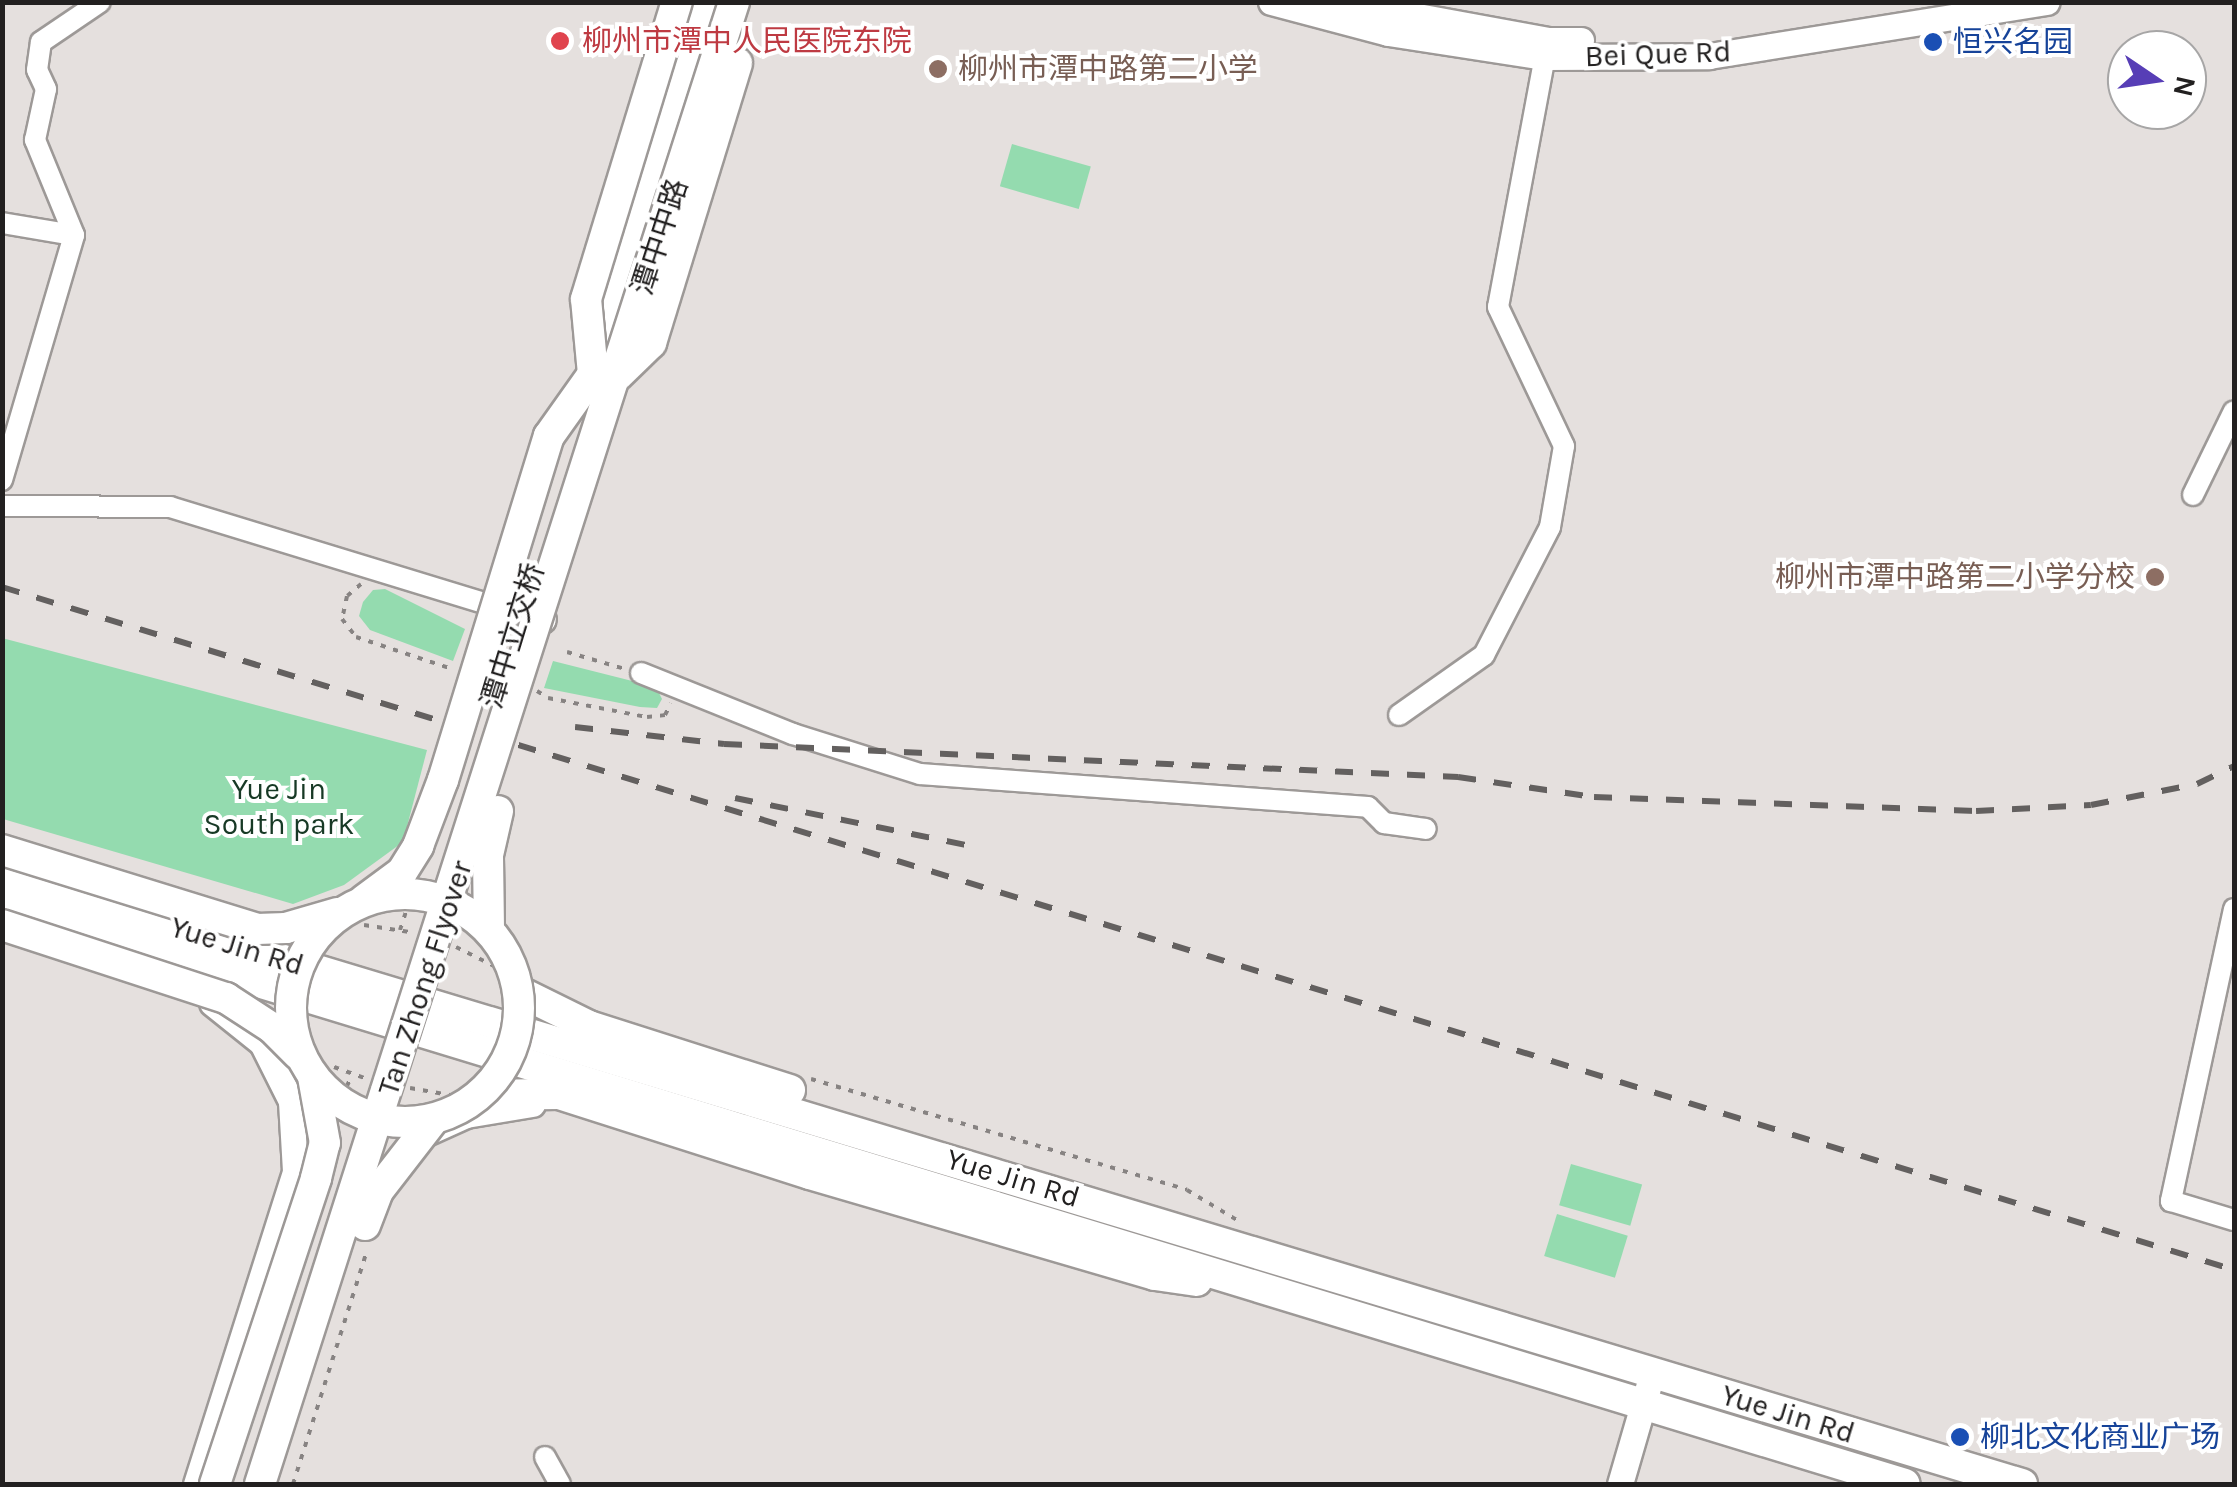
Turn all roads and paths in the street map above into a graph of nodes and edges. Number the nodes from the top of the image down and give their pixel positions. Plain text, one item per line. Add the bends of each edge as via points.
1 (100, 2) edge
2 (677, 2) edge
3 (690, 2) edge
4 (709, 2) edge
5 (734, 2) edge
6 (743, 2) edge
7 (755, 2) edge
8 (1272, 2) edge
9 (1341, 2) edge
10 (2047, 2) edge
11 (1974, 6) edge
12 (1393, 9) edge
13 (1913, 13) edge
14 (1545, 57) junction
15 (2, 223) edge
16 (74, 235) junction
17 (603, 376) junction
18 (568, 409) junction
19 (2234, 412) edge
20 (610, 423) junction
21 (582, 470) joint
22 (2, 480) edge
23 (2193, 494) dead end
24 (2, 506) edge
25 (365, 580) dead end
26 (507, 610) junction
27 (567, 652) dead end
28 (463, 671) dead end
29 (641, 673) joint
30 (532, 687) dead end
31 (673, 699) dead end
32 (1399, 715) dead end
33 (1426, 829) dead end
34 (2, 850) edge
35 (2, 876) edge
36 (2, 904) edge
37 (354, 905) junction
38 (2234, 909) edge
39 (2, 925) edge
40 (489, 929) junction
41 (2, 937) edge
42 (448, 943) dead end
43 (519, 985) junction
44 (306, 1067) junction
45 (795, 1075) dead end
46 (480, 1095) junction
47 (433, 1120) junction
48 (2234, 1220) edge
49 (1250, 1228) dead end
50 (371, 1240) dead end
51 (1313, 1268) junction
52 (1304, 1298) junction
53 (1652, 1374) junction
54 (1642, 1406) junction
55 (545, 1456) dead end
56 (196, 1484) edge
57 (215, 1484) edge
58 (240, 1484) edge
59 (260, 1484) edge
60 (270, 1484) edge
61 (280, 1484) edge
62 (293, 1484) edge
63 (560, 1484) edge
64 (1620, 1484) edge
65 (1905, 1484) edge
66 (2022, 1484) edge

1 - 16 street via 40,42 37,70 46,89 34,140
2 - 17 main road, bridge via 586,299
3 - 18 street
4 - 17 main road, 潭中中路
5 - 17 main road, 潭中中路, bridge
6 - 20 street
7 - 17 main road, bridge via 651,344
8 - 14 street, Bei Que Rd via 1388,32
9 - 12 street, Bei Que Rd
10 - 11 street, Bei Que Rd
11 - 13 street, Bei Que Rd
12 - 13 street, Bei Que Rd via 1549,40 1708,38
13 - 14 street, Bei Que Rd via 1709,56
14 - 32 street via 1498,307 1564,446 1550,527 1484,656
15 - 16 street
16 - 22 street
17 - 21 main road, 潭中中路, bridge
17 - 37 main road, bridge via 549,436 418,846 402,872
17 - 40 main road, bridge via 614,437 492,829
17 - 58 main road, 潭中立交桥, bridge
18 - 20 street
18 - 26 street
19 - 23 street
20 - 26 street via 545,622
21 - 59 main road, Tan Zhong Flyover, bridge via 478,815
24 - 26 street via 170,508
25 - 28 path via 348,596 342,619 356,637
27 - 29 path
29 - 33 street via 793,734 920,774 1368,806 1384,823
30 - 31 path via 548,698 647,717 665,715
34 - 37 main road, bridge via 257,929 286,928
35 - 51 main road, Yue Jin Rd
36 - 52 main road, Yue Jin Rd
37 - 40 main road, bridge via 409,893 431,896
37 - 44 main road, bridge via 314,938 295,975 290,1016
38 - 48 street via 2172,1201
39 - 44 main road, bridge via 226,998 272,1028
40 - 43 main road, bridge
41 - 56 street via 206,999 262,1043 291,1101 295,1171
42 - 43 path
43 - 46 main road, bridge via 512,1048
43 - 51 main road via 589,1026 1174,1206
44 - 47 main road, bridge via 327,1094 367,1117
44 - 57 main road, bridge via 325,1143
45 - 49 path via 1187,1190
46 - 47 main road, bridge
46 - 52 main road via 559,1094 1155,1275
47 - 61 main road, bridge via 378,1190
50 - 62 path
51 - 53 main road, Yue Jin Rd
52 - 54 main road, Yue Jin Rd
52 - 60 street via 1126,1276 545,1102 466,1116 402,1143 361,1200
53 - 54 street
53 - 66 main road, Yue Jin Rd
54 - 64 street
54 - 65 main road, Yue Jin Rd
55 - 63 street

